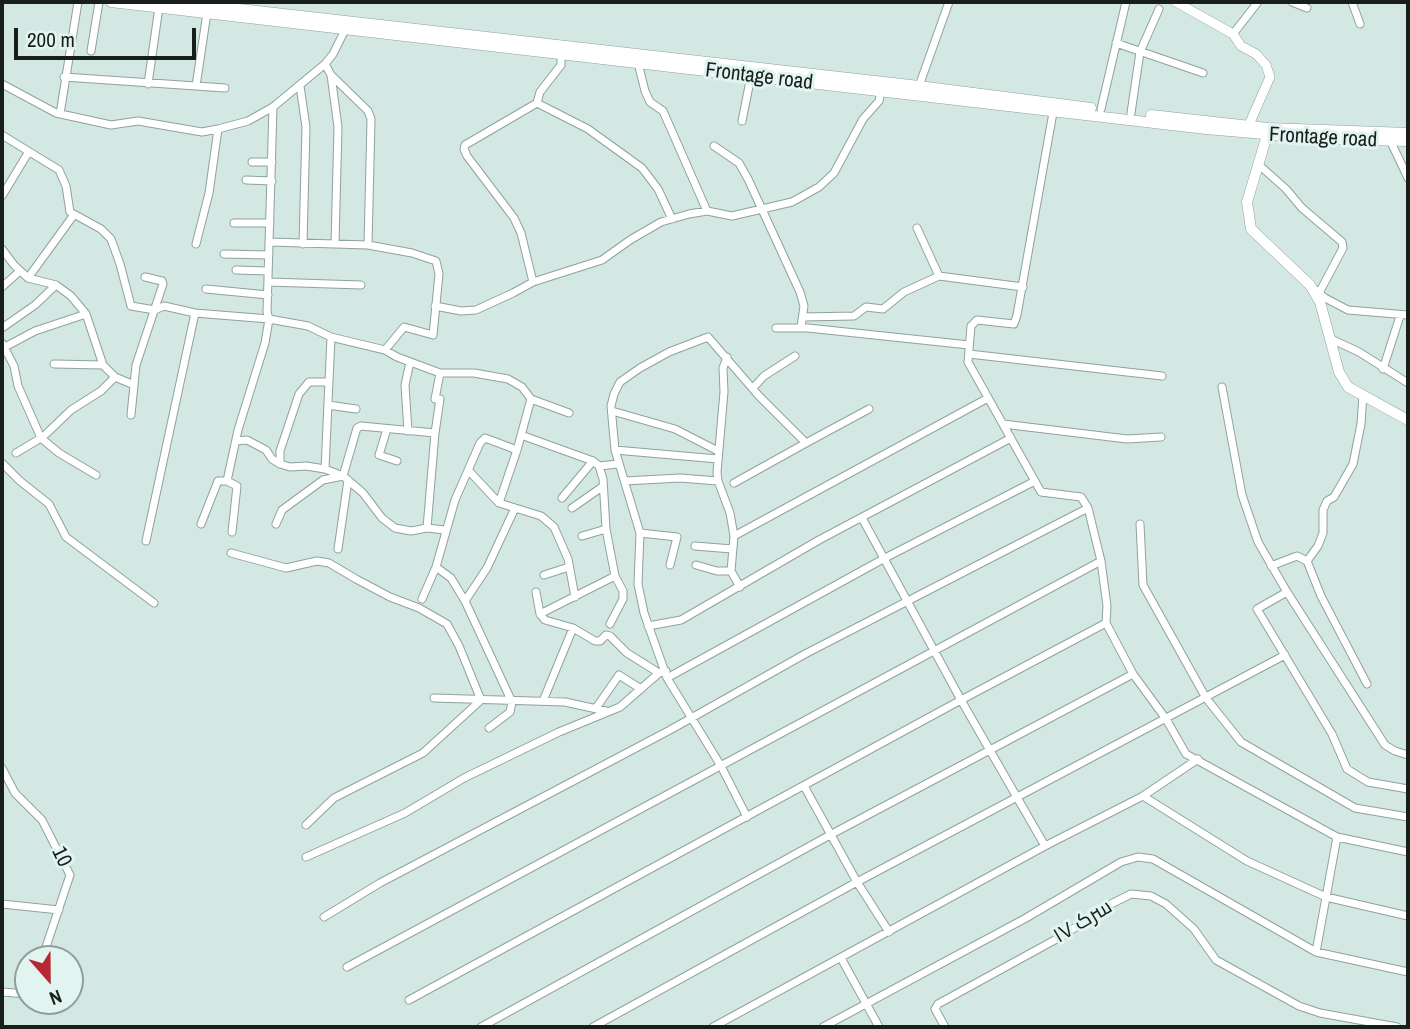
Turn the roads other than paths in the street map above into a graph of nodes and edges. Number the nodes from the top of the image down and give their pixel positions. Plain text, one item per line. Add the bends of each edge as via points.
1 (78, 2) edge
2 (99, 2) edge
3 (111, 2) edge
4 (178, 2) edge
5 (949, 2) edge
6 (1126, 2) edge
7 (1176, 2) edge
8 (1258, 2) edge
9 (1292, 2) edge
10 (1352, 2) edge
11 (159, 8) junction
12 (1307, 8) dead end
13 (1159, 9) dead end
14 (207, 13) junction
15 (1360, 24) dead end
16 (346, 26) junction
17 (1233, 34) junction
18 (1116, 43) junction
19 (91, 51) dead end
20 (1140, 52) junction
21 (561, 55) junction
22 (637, 59) junction
23 (325, 64) junction
24 (1203, 73) dead end
25 (331, 75) junction
26 (751, 76) junction
27 (64, 77) junction
28 (2, 84) edge
29 (148, 84) junction
30 (196, 86) junction
31 (300, 86) junction
32 (919, 86) junction
33 (225, 88) dead end
34 (881, 91) junction
35 (537, 103) junction
36 (1055, 106) junction
37 (274, 107) junction
38 (1101, 109) junction
39 (1131, 113) junction
40 (60, 114) junction
41 (742, 121) dead end
42 (1248, 127) junction
43 (218, 129) junction
44 (1268, 132) junction
45 (1408, 133) edge
46 (2, 135) edge
47 (1389, 137) junction
48 (1408, 141) edge
49 (714, 146) dead end
50 (28, 153) junction
51 (251, 162) dead end
52 (272, 162) junction
53 (1259, 165) junction
54 (1408, 178) edge
55 (246, 180) dead end
56 (272, 181) junction
57 (2, 196) edge
58 (761, 209) junction
59 (707, 211) junction
60 (73, 216) junction
61 (672, 219) junction
62 (234, 223) dead end
63 (270, 223) junction
64 (918, 228) dead end
65 (270, 242) junction
66 (196, 244) dead end
67 (303, 244) junction
68 (335, 244) junction
69 (368, 245) junction
70 (2, 249) edge
71 (224, 254) dead end
72 (269, 255) junction
73 (236, 270) dead end
74 (20, 271) junction
75 (268, 271) junction
76 (939, 276) junction
77 (145, 277) dead end
78 (29, 278) junction
79 (268, 282) junction
80 (533, 282) junction
81 (56, 285) junction
82 (361, 285) dead end
83 (1310, 285) junction
84 (2, 287) edge
85 (1023, 287) junction
86 (206, 289) dead end
87 (1319, 293) junction
88 (268, 295) junction
89 (435, 306) junction
90 (155, 310) junction
91 (195, 313) junction
92 (86, 314) junction
93 (1404, 315) edge
94 (803, 317) junction
95 (269, 319) junction
96 (802, 327) junction
97 (2, 328) edge
98 (776, 328) dead end
99 (331, 337) junction
100 (1331, 339) junction
101 (4, 345) edge
102 (969, 345) junction
103 (385, 350) junction
104 (969, 355) junction
105 (795, 356) dead end
106 (727, 357) junction
107 (411, 362) junction
108 (54, 364) dead end
109 (103, 365) junction
110 (1383, 369) junction
111 (440, 373) junction
112 (1162, 376) dead end
113 (115, 377) junction
114 (329, 382) junction
115 (1408, 383) edge
116 (134, 384) junction
117 (1222, 387) dead end
118 (753, 388) junction
119 (1363, 394) junction
120 (531, 398) junction
121 (988, 398) junction
122 (328, 405) junction
123 (356, 409) dead end
124 (869, 409) dead end
125 (612, 411) junction
126 (569, 413) dead end
127 (131, 415) dead end
128 (1408, 420) edge
129 (1003, 424) junction
130 (387, 429) junction
131 (408, 431) junction
132 (435, 433) junction
133 (521, 435) junction
134 (43, 436) junction
135 (1161, 437) dead end
136 (1011, 438) junction
137 (236, 441) junction
138 (806, 443) junction
139 (517, 450) junction
140 (615, 450) junction
141 (16, 453) dead end
142 (718, 455) junction
143 (397, 461) dead end
144 (2, 463) edge
145 (596, 463) junction
146 (280, 464) junction
147 (618, 464) junction
148 (325, 469) junction
149 (469, 471) junction
150 (96, 475) dead end
151 (346, 478) junction
152 (228, 481) junction
153 (625, 481) junction
154 (718, 481) junction
155 (1035, 481) junction
156 (734, 483) dead end
157 (602, 487) junction
158 (562, 498) dead end
159 (499, 503) junction
160 (515, 508) junction
161 (572, 508) dead end
162 (1088, 508) junction
163 (862, 519) junction
164 (201, 524) dead end
165 (276, 524) dead end
166 (1140, 524) dead end
167 (427, 528) junction
168 (606, 529) junction
169 (445, 530) junction
170 (233, 532) dead end
171 (640, 533) junction
172 (734, 536) junction
173 (582, 537) dead end
174 (146, 541) dead end
175 (695, 546) dead end
176 (338, 549) dead end
177 (732, 549) junction
178 (231, 553) dead end
179 (885, 558) junction
180 (1101, 561) junction
181 (1307, 561) junction
182 (670, 565) dead end
183 (696, 565) dead end
184 (1271, 566) junction
185 (436, 567) junction
186 (569, 567) junction
187 (731, 571) junction
188 (544, 575) dead end
189 (615, 576) junction
190 (740, 587) junction
191 (1287, 592) junction
192 (536, 593) dead end
193 (575, 597) junction
194 (422, 599) dead end
195 (907, 600) junction
196 (465, 601) junction
197 (155, 603) dead end
198 (540, 614) junction
199 (610, 624) dead end
200 (1107, 624) junction
201 (648, 626) junction
202 (573, 628) junction
203 (934, 649) junction
204 (1285, 654) junction
205 (664, 674) junction
206 (1133, 674) junction
207 (1367, 684) dead end
208 (641, 689) junction
209 (434, 698) dead end
210 (1206, 698) junction
211 (481, 700) junction
212 (961, 700) junction
213 (542, 701) junction
214 (512, 702) junction
215 (596, 708) junction
216 (606, 711) junction
217 (693, 718) junction
218 (1166, 719) junction
219 (489, 728) dead end
220 (989, 750) junction
221 (1408, 755) edge
222 (1198, 759) junction
223 (721, 766) junction
224 (2, 768) edge
225 (804, 786) junction
226 (1408, 789) edge
227 (1143, 796) junction
228 (1018, 797) junction
229 (747, 817) junction
230 (1408, 817) edge
231 (306, 825) dead end
232 (830, 835) junction
233 (1337, 837) junction
234 (1045, 846) junction
235 (1408, 852) edge
236 (306, 857) dead end
237 (857, 882) junction
238 (1326, 897) junction
239 (2, 904) edge
240 (60, 910) junction
241 (1408, 916) edge
242 (324, 917) dead end
243 (889, 932) junction
244 (47, 945) edge
245 (1316, 952) junction
246 (841, 958) junction
247 (347, 967) dead end
248 (1408, 972) edge
249 (409, 1000) dead end
250 (866, 1005) junction
251 (481, 1027) edge
252 (593, 1027) edge
253 (713, 1027) edge
254 (823, 1027) edge
255 (879, 1027) edge
256 (945, 1027) edge
257 (1397, 1027) edge

1 - 27 street
2 - 19 street
3 - 11 main road, Frontage road
4 - 16 main road
5 - 32 street
6 - 18 street
7 - 17 street
8 - 17 street
9 - 12 street
10 - 15 street
11 - 14 main road, Frontage road
11 - 29 street
13 - 20 street
14 - 16 main road, Frontage road
14 - 30 street
16 - 21 main road, Frontage road
16 - 22 main road
16 - 23 street
17 - 42 street via 1270,72
18 - 20 street
18 - 38 street
20 - 24 street
20 - 39 street
21 - 22 main road, Frontage road
21 - 35 street via 561,65
22 - 26 main road, Frontage road
22 - 32 main road
22 - 59 street via 650,102 663,111
23 - 25 street
23 - 31 street
25 - 68 street via 338,127
25 - 69 street via 371,118
26 - 34 main road, Frontage road
26 - 41 street
27 - 29 street
27 - 40 street
28 - 40 street
29 - 30 street
30 - 33 street
31 - 37 street
31 - 67 street via 306,127
32 - 36 main road
34 - 36 main road, Frontage road
34 - 58 street via 834,173 792,202
35 - 61 street via 588,129 642,168
35 - 80 street via 464,149 514,218
36 - 38 main road
36 - 44 main road, Frontage road
36 - 85 street
37 - 43 street via 248,121
37 - 52 street
38 - 39 main road
39 - 42 main road
40 - 43 street via 111,125 138,121 202,132
42 - 44 main road
43 - 66 street
44 - 47 main road, Frontage road
44 - 53 main road
45 - 47 main road
46 - 50 street
47 - 48 main road, Frontage road
47 - 54 street
49 - 58 street via 739,163
50 - 57 street
50 - 60 street via 60,170
51 - 52 street
52 - 56 street
53 - 83 main road via 1247,202 1251,229
53 - 87 street via 1342,242
55 - 56 street
56 - 63 street
58 - 59 street via 732,216
58 - 94 street via 800,292
59 - 61 street
60 - 78 street
60 - 90 street via 111,239 131,306
61 - 80 street via 602,260
62 - 63 street
63 - 65 street
64 - 76 street
65 - 67 street
65 - 72 street
67 - 68 street
68 - 69 street
69 - 89 street via 436,261
70 - 74 street
71 - 72 street
72 - 75 street
73 - 75 street
74 - 78 street
74 - 84 street
75 - 79 street
76 - 85 street
76 - 94 street via 904,292 883,309 866,307 854,316
77 - 90 street via 162,282
78 - 81 street
79 - 82 street
79 - 88 street
80 - 89 street via 476,310
81 - 92 street
81 - 97 street
83 - 87 street
83 - 100 main road
85 - 102 street via 1014,324 977,320 971,326
86 - 88 street
87 - 93 street via 1348,310
88 - 95 street
89 - 103 street via 433,335 404,327
90 - 91 street via 164,306
90 - 116 street
91 - 95 street
91 - 174 street
92 - 101 street
92 - 109 street
93 - 110 street
94 - 96 street
95 - 99 street via 308,326
95 - 137 street
96 - 98 street
96 - 102 street
99 - 103 street
99 - 114 street
100 - 110 street
100 - 119 main road via 1343,380
101 - 134 street
102 - 104 street
103 - 107 street
104 - 112 street
104 - 121 street via 968,362
105 - 118 street
106 - 118 street
106 - 125 street via 708,337 669,352 620,382
106 - 142 street
107 - 111 street
107 - 131 street via 405,385
108 - 109 street
109 - 113 street
110 - 115 street
111 - 120 street via 508,379
111 - 132 street
113 - 116 street
113 - 134 street
114 - 122 street
114 - 146 street via 309,382 299,394
116 - 127 street
117 - 184 street via 1242,495
118 - 138 street
119 - 128 main road
119 - 181 street via 1353,464 1323,510 1321,540
120 - 126 street
120 - 133 street
121 - 129 street
121 - 172 street
122 - 123 street
122 - 148 street
124 - 138 street
125 - 140 street
125 - 142 street via 675,429
129 - 135 street via 1127,439
129 - 136 street
130 - 131 street
130 - 143 street via 379,455
130 - 151 street via 359,427
131 - 132 street
132 - 167 street
133 - 139 street
133 - 145 street
134 - 141 street
134 - 150 street via 59,453
136 - 155 street
136 - 163 street
137 - 146 street via 247,440
137 - 152 street
138 - 156 street
139 - 149 street via 485,438
139 - 159 street
140 - 142 street
140 - 147 street
142 - 154 street
144 - 197 street via 49,504 65,537
145 - 147 street
145 - 157 street
145 - 158 street
146 - 148 street
147 - 153 street
148 - 151 street
149 - 159 street
149 - 169 street
151 - 165 street via 323,480 282,510
151 - 167 street via 395,528
151 - 176 street
152 - 164 street via 218,481
152 - 170 street via 237,486
153 - 154 street
153 - 171 street
154 - 172 street
155 - 162 street via 1041,492 1081,497
155 - 179 street
157 - 161 street
157 - 168 street
159 - 160 street
160 - 186 street via 541,516 554,527
160 - 196 street
162 - 180 street
162 - 195 street
163 - 179 street
163 - 190 street
166 - 210 street via 1143,585
167 - 169 street
168 - 173 street
168 - 189 street
169 - 185 street
171 - 182 street via 677,537
171 - 201 street via 638,584
172 - 177 street
175 - 177 street
177 - 187 street
178 - 211 street via 286,568 329,562 447,624
179 - 195 street
179 - 205 street
180 - 200 street
180 - 203 street
181 - 184 street via 1297,556
181 - 207 street
183 - 187 street
184 - 191 street
185 - 194 street
185 - 196 street via 451,578
186 - 188 street
186 - 193 street
187 - 190 street
189 - 193 street
189 - 199 street via 623,599
190 - 201 street via 681,620
191 - 204 street via 1257,609
191 - 221 street via 1385,744
192 - 198 street
193 - 198 street
195 - 203 street
195 - 217 street
196 - 214 street
198 - 202 street via 545,620
200 - 206 street
200 - 212 street
201 - 205 street
202 - 205 street via 595,641 610,636 627,653
202 - 213 street
203 - 212 street
203 - 223 street
204 - 210 street
204 - 226 street via 1347,769 1368,782
205 - 208 street
205 - 217 street
206 - 218 street
206 - 220 street
208 - 215 street via 619,675
208 - 216 street via 620,707
209 - 211 street
210 - 218 street
210 - 230 street via 1241,742 1306,781 1355,808
211 - 214 street
211 - 231 street via 423,753 334,798
212 - 220 street
212 - 225 street
213 - 214 street
213 - 215 street
214 - 219 street via 510,712
215 - 216 street
216 - 236 street via 464,778 405,813
217 - 223 street
217 - 242 street
218 - 222 street via 1186,754
218 - 228 street
220 - 228 street
220 - 232 street
222 - 227 street
222 - 233 street
223 - 229 street
223 - 247 street
224 - 240 street, 10 via 15,793 43,820 70,875
225 - 229 street
225 - 232 street
227 - 234 street
227 - 238 street via 1247,861
228 - 234 street
228 - 237 street
229 - 249 street
232 - 237 street
232 - 251 street
233 - 235 street
233 - 238 street
234 - 243 street
237 - 243 street
237 - 252 street
238 - 241 street
238 - 245 street
239 - 240 street
240 - 244 street, 10
243 - 246 street
245 - 248 street
245 - 250 street via 1153,859 1138,857 1121,862
246 - 250 street
246 - 253 street
250 - 254 street
250 - 255 street
256 - 257 street, سرک ۱۷ via 935,1009 938,1003 1131,894 1166,904 1194,929 1216,960 1299,1006

